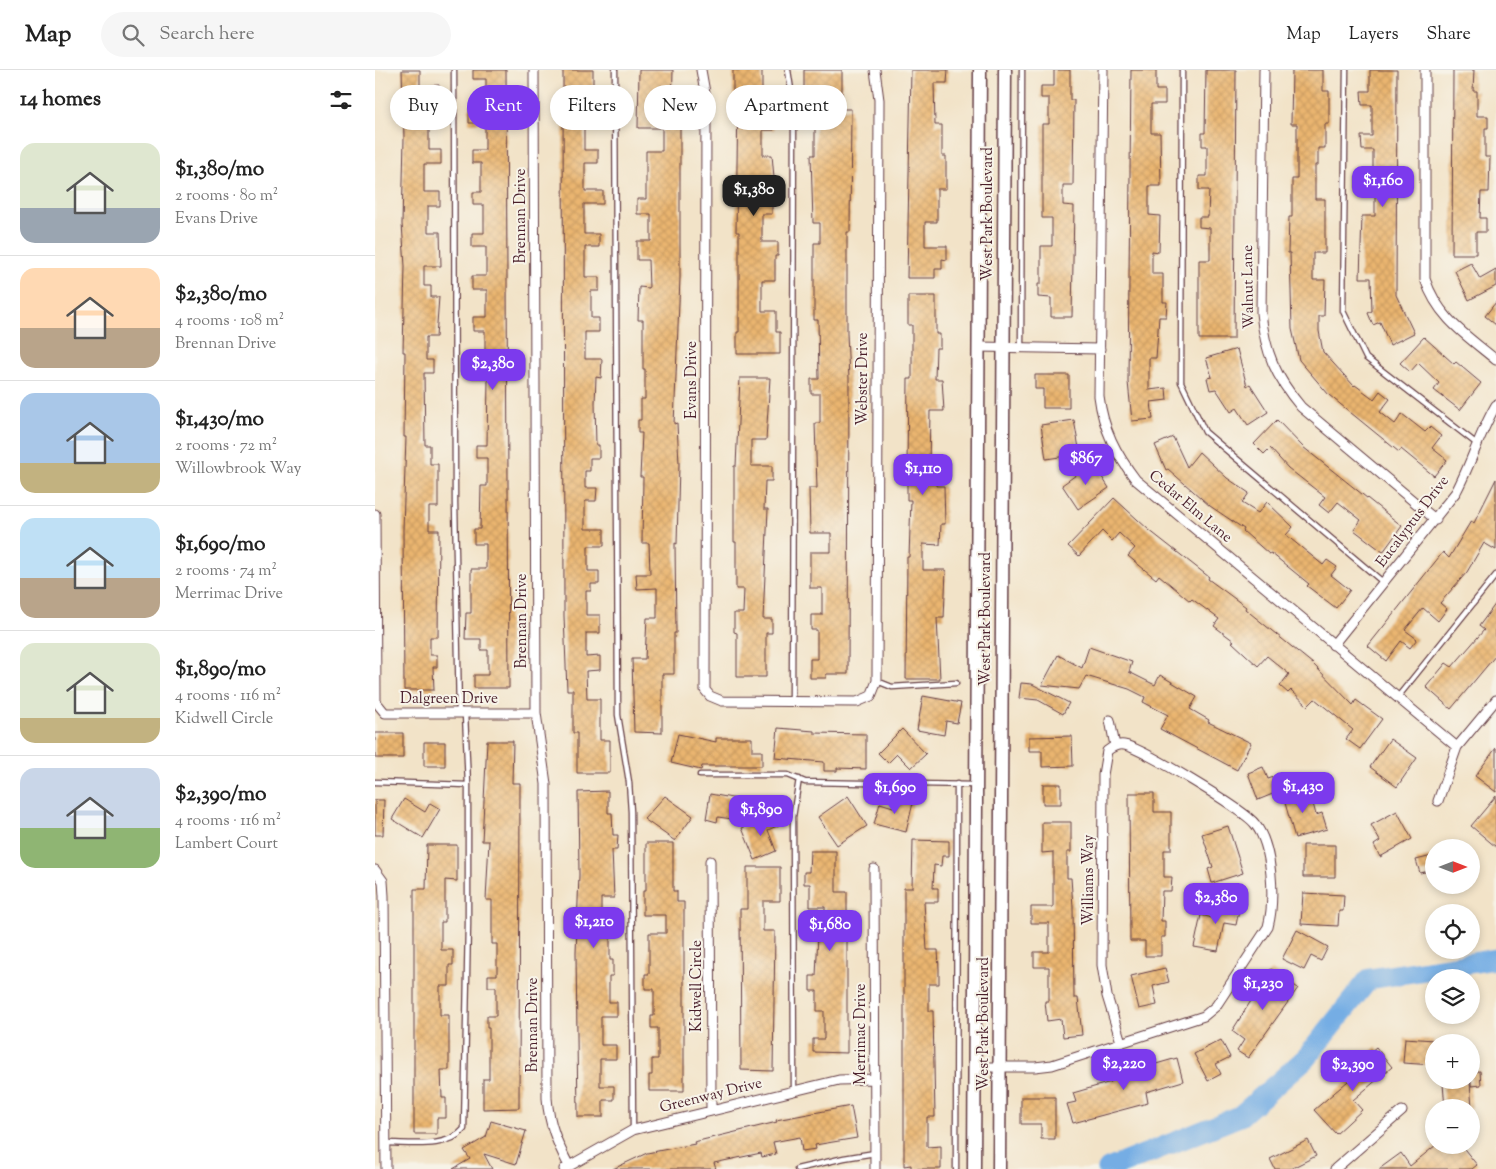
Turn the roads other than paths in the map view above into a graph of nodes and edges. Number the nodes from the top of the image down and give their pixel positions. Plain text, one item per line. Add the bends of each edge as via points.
1 (453, 70) edge
2 (534, 70) edge
3 (615, 70) edge
4 (701, 70) edge
5 (788, 70) edge
6 (875, 70) edge
7 (980, 70) edge
8 (1005, 70) edge
9 (1022, 70) edge
10 (1103, 70) edge
11 (1182, 70) edge
12 (1264, 70) edge
13 (1345, 70) edge
14 (1425, 70) edge
15 (978, 347) junction
16 (1004, 347) junction
17 (1021, 349) junction
18 (1100, 349) junction
19 (1496, 360) edge
20 (1496, 405) edge
21 (1478, 444) junction
22 (375, 514) edge
23 (1436, 520) junction
24 (1496, 575) edge
25 (1384, 583) junction
26 (1333, 645) junction
27 (877, 681) junction
28 (956, 683) dead end
29 (1397, 698) junction
30 (1496, 700) edge
31 (792, 701) junction
32 (462, 713) junction
33 (536, 713) junction
34 (1110, 720) dead end
35 (1115, 746) junction
36 (1457, 747) junction
37 (700, 775) dead end
38 (799, 780) junction
39 (375, 782) edge
40 (957, 784) junction
41 (468, 785) junction
42 (976, 785) junction
43 (1438, 801) dead end
44 (710, 861) dead end
45 (874, 869) dead end
46 (375, 870) edge
47 (1121, 1042) junction
48 (975, 1067) junction
49 (1000, 1068) junction
50 (875, 1079) junction
51 (794, 1091) junction
52 (711, 1110) junction
53 (1402, 1111) dead end
54 (633, 1130) junction
55 (385, 1143) junction
56 (875, 1153) junction
57 (567, 1167) edge
58 (1337, 1168) edge
59 (386, 1169) edge
60 (797, 1169) edge
61 (875, 1169) edge
62 (956, 1169) edge
63 (974, 1169) edge
64 (999, 1169) edge

1 - 32 lane via 455,503
2 - 33 street, Brennan Drive
3 - 54 lane via 618,715 631,812
4 - 31 street, Evans Drive via 707,98 705,690 722,701
5 - 31 lane via 794,109
6 - 27 street, Webster Drive via 879,100
7 - 15 main road, West Park Boulevard
8 - 16 main road, West Park Boulevard
9 - 17 lane
10 - 18 street, Cedar Elm Lane
11 - 25 lane via 1181,382 1205,432
12 - 23 street, Walnut Lane via 1261,313 1271,360 1283,385 1301,407
13 - 21 lane via 1343,311 1366,358
14 - 19 street via 1425,279 1432,300 1445,316
15 - 16 street
15 - 42 main road, West Park Boulevard
16 - 17 street
16 - 49 main road, West Park Boulevard
17 - 18 street
18 - 26 street, Cedar Elm Lane via 1101,409 1107,435 1136,480
20 - 21 street, Eucalyptus Drive
21 - 23 street, Eucalyptus Drive via 1456,492
22 - 32 street, Dalgreen Drive via 376,702 385,712
23 - 25 street, Eucalyptus Drive
24 - 29 lane
25 - 26 street, Eucalyptus Drive
26 - 29 street, Cedar Elm Lane
27 - 28 lane via 892,687
27 - 31 street via 871,696 864,700
29 - 36 street, Cedar Elm Lane
30 - 36 street
32 - 33 street, Dalgreen Drive
32 - 41 lane
33 - 57 street, Brennan Drive via 546,784 547,1098 554,1138
34 - 35 street
35 - 47 street, Williams Way via 1107,751 1103,775 1102,965 1107,996
35 - 47 street via 1126,745 1154,759 1255,824 1269,859 1272,912 1268,927 1216,1006 1204,1016
36 - 43 street
37 - 38 lane via 788,775
38 - 40 lane
38 - 51 lane via 793,817
39 - 41 lane
40 - 42 lane
40 - 62 lane
41 - 55 lane via 465,1129 457,1137 443,1141
42 - 48 main road, West Park Boulevard
44 - 52 street, Kidwell Circle
45 - 50 street, Merrimac Drive
46 - 55 street via 383,881 384,896
47 - 49 street via 1052,1065
48 - 49 street
48 - 63 main road, West Park Boulevard
49 - 64 main road, West Park Boulevard
50 - 51 street, Greenway Drive via 839,1080
50 - 56 street, Merrimac Drive
51 - 52 street, Greenway Drive
52 - 54 street, Greenway Drive
53 - 58 street
54 - 57 street, Greenway Drive
55 - 59 street
56 - 60 lane
56 - 61 street, Merrimac Drive

